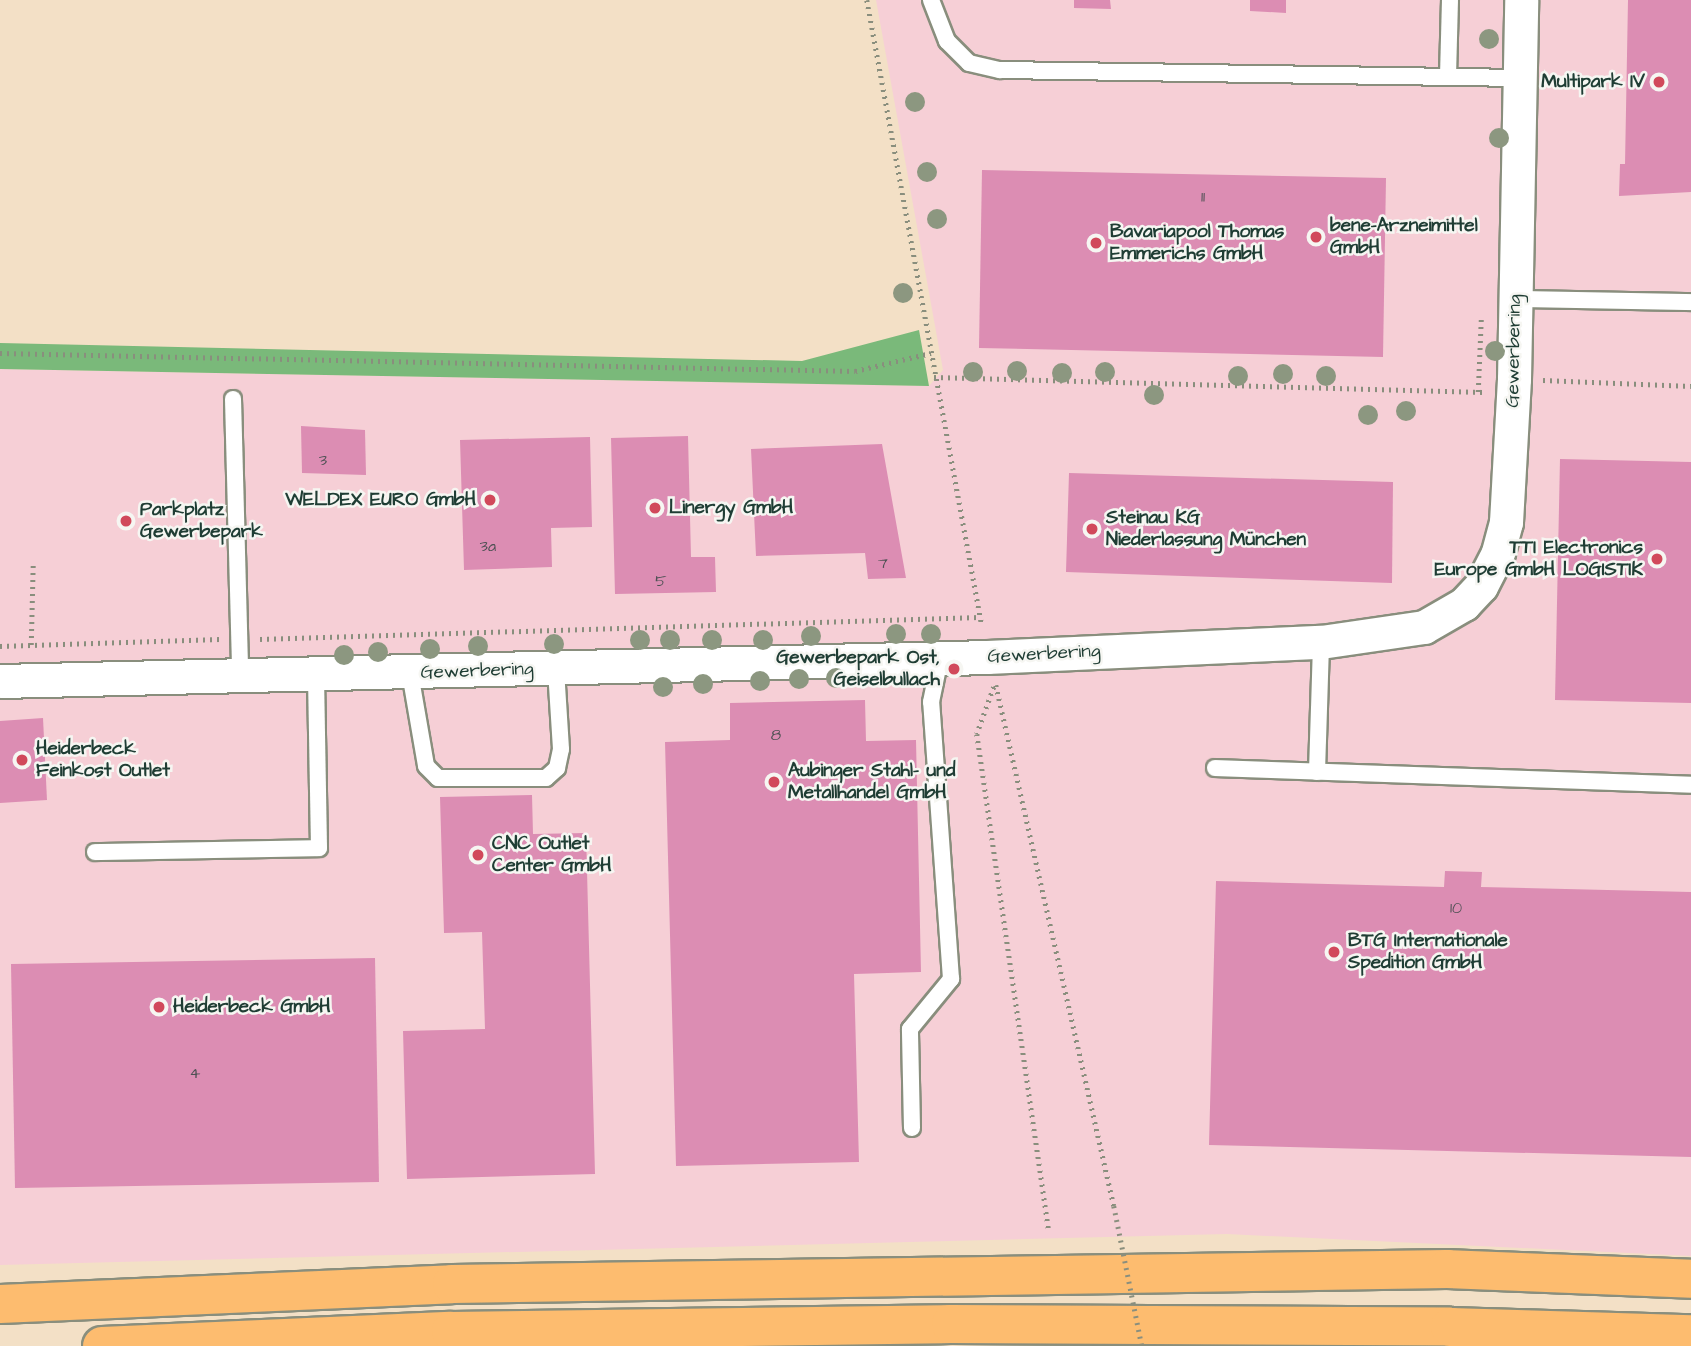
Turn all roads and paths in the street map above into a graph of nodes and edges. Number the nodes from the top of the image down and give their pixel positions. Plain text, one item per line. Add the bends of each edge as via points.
1 (867, 0) edge
2 (931, 0) edge
3 (1450, 0) edge
4 (1521, 0) edge
5 (1448, 76) junction
6 (1519, 78) junction
7 (1516, 299) junction
8 (1691, 302) edge
9 (0, 353) edge
10 (931, 353) junction
11 (934, 377) junction
12 (1514, 386) junction
13 (1691, 386) edge
14 (233, 399) dead end
15 (33, 564) dead end
16 (980, 617) junction
17 (239, 639) junction
18 (1321, 642) junction
19 (31, 645) junction
20 (0, 646) edge
21 (940, 658) junction
22 (556, 669) junction
23 (991, 670) junction
24 (410, 673) junction
25 (240, 675) junction
26 (316, 675) junction
27 (0, 681) edge
28 (1215, 768) dead end
29 (1317, 772) junction
30 (1691, 785) edge
31 (95, 852) dead end
32 (912, 1128) dead end
33 (1049, 1232) dead end
34 (1691, 1279) edge
35 (0, 1304) edge
36 (1691, 1334) edge
37 (102, 1346) edge
38 (1142, 1346) edge

1 - 10 path
2 - 5 lane via 947,41 969,63 1000,70
3 - 5 lane
4 - 6 street, Gewerbering
5 - 6 lane
6 - 7 street, Gewerbering
7 - 8 lane
7 - 12 street, Gewerbering
9 - 10 path via 855,371
10 - 11 path
11 - 12 path
11 - 16 path
12 - 13 path
12 - 18 street, Gewerbering via 1506,522 1481,586 1464,604 1424,627
14 - 17 lane
15 - 19 path
16 - 17 path
16 - 23 path
17 - 19 path
17 - 25 lane
18 - 23 street, Gewerbering
18 - 29 lane
19 - 20 path
21 - 22 street, Gewerbering
21 - 23 street, Gewerbering
21 - 32 lane via 930,702 951,978 910,1029
22 - 24 street, Gewerbering
22 - 24 lane via 561,749 557,768 546,778 438,778 426,766
23 - 33 path via 977,734
23 - 38 path, bridge
24 - 26 street, Gewerbering
25 - 26 street, Gewerbering
25 - 27 street, Gewerbering
26 - 31 lane via 319,848
28 - 29 lane
29 - 30 lane
34 - 35 highway via 1447,1269 494,1283
36 - 37 highway via 1450,1327 951,1324 451,1331

